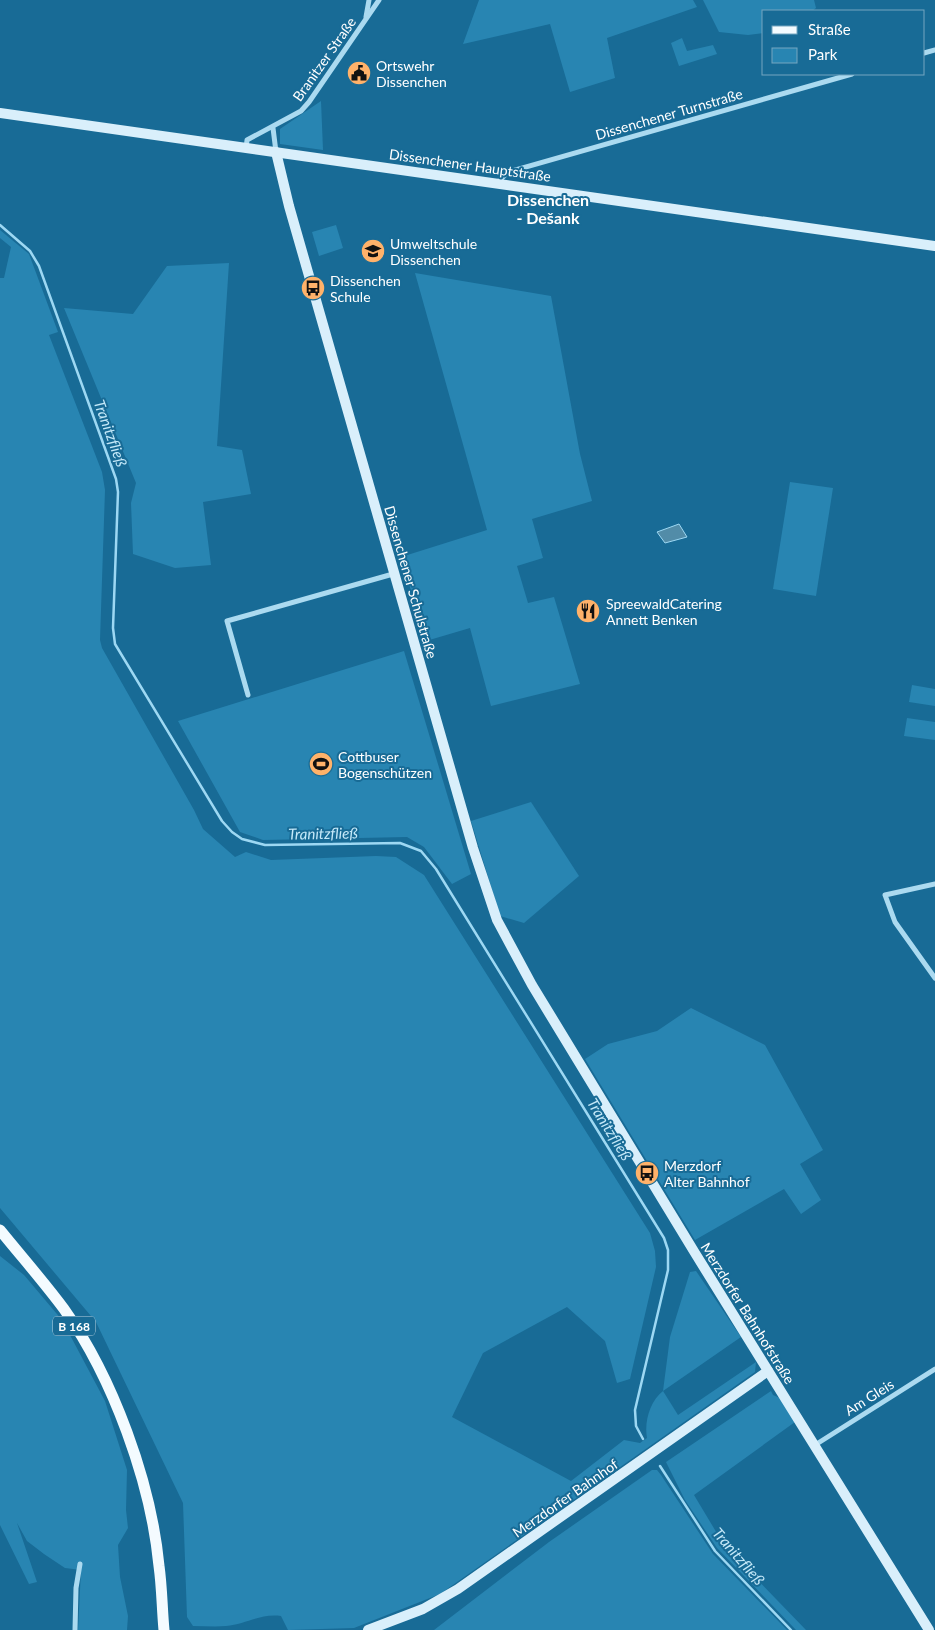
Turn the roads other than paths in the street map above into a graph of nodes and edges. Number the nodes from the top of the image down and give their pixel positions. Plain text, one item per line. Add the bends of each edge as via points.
1 (369, 0) edge
2 (379, 0) edge
3 (366, 19) junction
4 (848, 75) edge
5 (0, 113) edge
6 (274, 128) junction
7 (246, 148) junction
8 (276, 152) junction
9 (497, 183) junction
10 (935, 246) edge
11 (393, 574) junction
12 (248, 695) dead end
13 (935, 884) edge
14 (935, 978) edge
15 (547, 1008) joint
16 (0, 1230) edge
17 (935, 1369) edge
18 (768, 1371) junction
19 (815, 1445) junction
20 (80, 1564) dead end
21 (75, 1630) edge
22 (164, 1630) edge
23 (368, 1630) edge
24 (928, 1630) edge

1 - 3 street, Branitzer Straße
2 - 3 street, Branitzer Straße
3 - 6 street, Branitzer Straße via 310,102
4 - 9 street, Dissenchener Turnstraße via 508,172
5 - 7 street, Dissenchener Hauptstraße
6 - 7 street, Branitzer Straße via 247,140
6 - 8 street
7 - 8 street, Dissenchener Hauptstraße
8 - 9 street, Dissenchener Hauptstraße
8 - 11 street, Dissenchener Schulstraße
9 - 10 street, Dissenchener Hauptstraße
11 - 12 street via 227,621
11 - 15 street, Dissenchener Schulstraße via 488,897 497,920
13 - 14 street via 885,895 895,922
15 - 18 street, Merzdorfer Bahnhofstraße
16 - 22 main road, B 168 via 64,1310 112,1396 146,1497 159,1564
17 - 19 street, Am Gleis
18 - 19 street, Merzdorfer Bahnhofstraße
18 - 23 street, Merzdorfer Bahnhof via 458,1589 423,1609
19 - 24 street, Merzdorfer Bahnhofstraße
20 - 21 street

